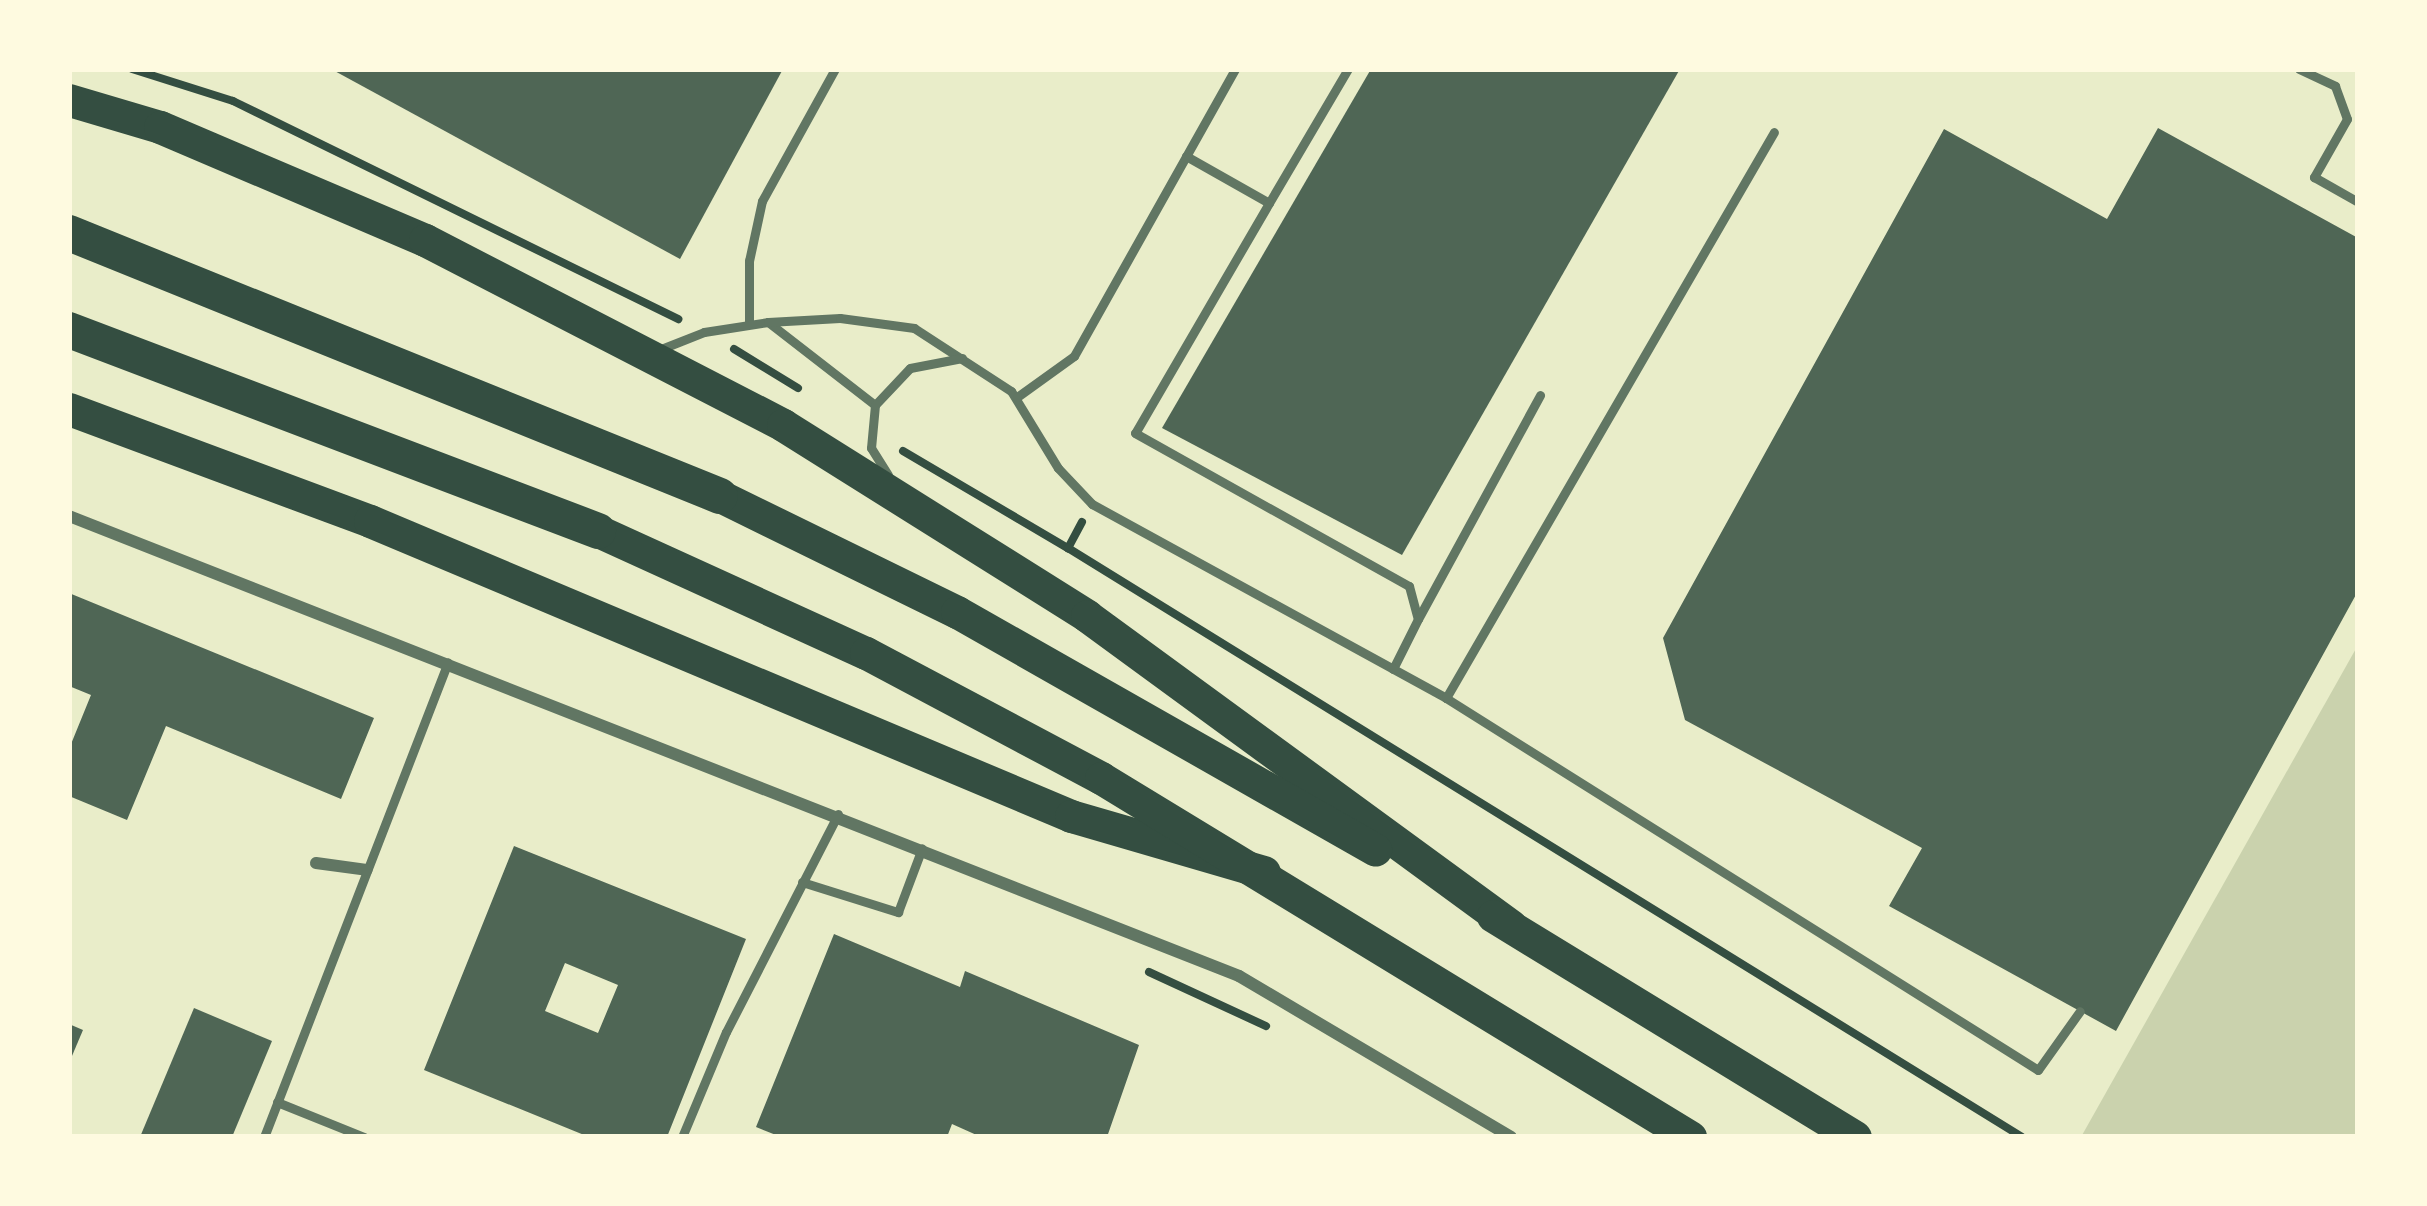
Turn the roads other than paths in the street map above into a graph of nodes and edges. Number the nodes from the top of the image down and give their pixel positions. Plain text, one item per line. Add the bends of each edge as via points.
1 (835, 69) edge
2 (1234, 69) edge
3 (1348, 69) edge
4 (2299, 69) edge
5 (69, 100) edge
6 (1774, 132) dead end
7 (1186, 156) junction
8 (2358, 202) edge
9 (1269, 203) junction
10 (69, 233) edge
11 (768, 322) junction
12 (749, 323) junction
13 (69, 330) edge
14 (650, 354) junction
15 (962, 358) junction
16 (1540, 394) dead end
17 (1017, 397) junction
18 (875, 405) junction
19 (69, 410) edge
20 (720, 496) joint
21 (902, 498) junction
22 (69, 516) edge
23 (598, 531) joint
24 (1418, 619) junction
25 (448, 662) junction
26 (1393, 669) junction
27 (1446, 698) junction
28 (838, 814) junction
29 (922, 848) junction
30 (316, 862) dead end
31 (367, 870) junction
32 (1264, 872) junction
33 (802, 882) junction
34 (1511, 926) junction
35 (2080, 1012) dead end
36 (277, 1102) junction
37 (684, 1134) edge
38 (263, 1137) edge
39 (364, 1137) edge
40 (700, 1137) edge
41 (1511, 1137) edge
42 (1690, 1137) edge
43 (1855, 1137) edge

1 - 12 lane via 762,200 749,261
2 - 7 lane
3 - 9 lane
4 - 8 lane via 2335,86 2347,119 2314,177
5 - 14 highway via 160,127 425,240
6 - 27 lane
7 - 9 lane
7 - 17 lane via 1074,356
9 - 24 lane via 1135,433 1408,586
10 - 20 highway
11 - 12 lane
11 - 15 lane via 840,318 914,328
11 - 18 lane
12 - 14 lane
13 - 23 highway
14 - 21 highway
15 - 17 lane
15 - 18 lane via 910,368
16 - 24 lane
17 - 26 lane via 1058,468 1092,504
18 - 21 lane via 871,448
19 - 32 highway via 370,521 1071,816
20 - 34 highway via 957,612
21 - 34 highway via 1088,616
22 - 25 street
23 - 32 highway via 866,653
24 - 26 lane
25 - 28 street
25 - 31 lane
26 - 27 lane
27 - 35 lane via 2038,1070
28 - 29 street
28 - 33 lane
29 - 33 lane via 898,912
29 - 41 street via 1239,976
30 - 31 street
31 - 36 lane
32 - 42 highway
33 - 37 lane
34 - 43 highway
36 - 38 lane
36 - 39 lane
37 - 40 lane

